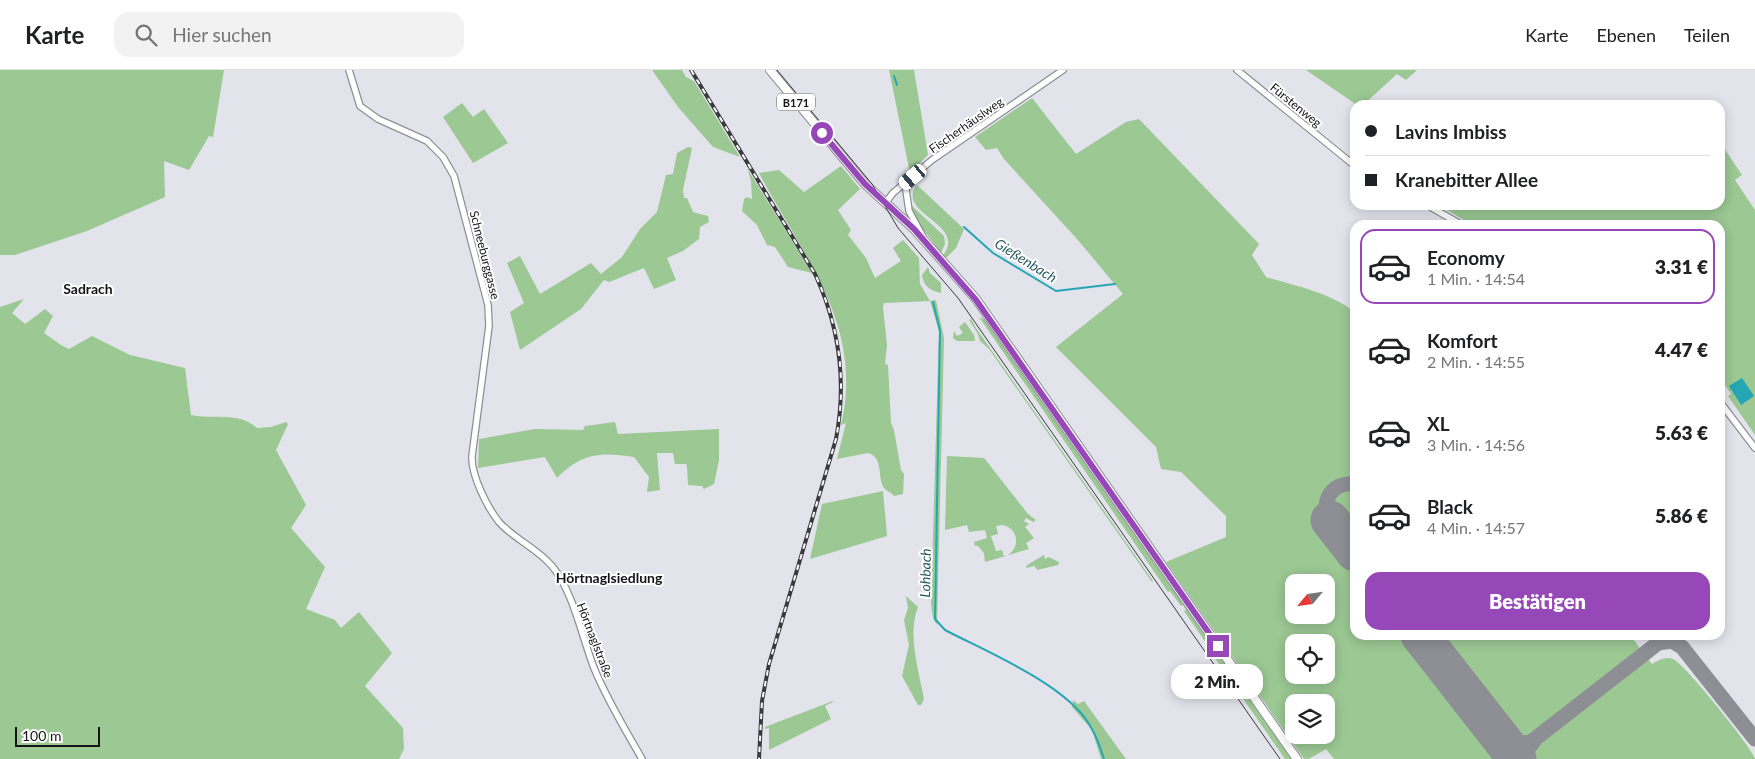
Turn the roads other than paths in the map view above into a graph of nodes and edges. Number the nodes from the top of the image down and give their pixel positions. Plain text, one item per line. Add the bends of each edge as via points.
1 (348, 70) edge
2 (770, 70) edge
3 (1063, 70) edge
4 (1237, 70) edge
5 (1342, 155) junction
6 (1350, 159) edge
7 (1350, 162) edge
8 (906, 184) junction
9 (886, 202) junction
10 (1436, 210) edge
11 (1453, 220) edge
12 (922, 237) junction
13 (1725, 409) edge
14 (1755, 448) edge
15 (500, 522) joint
16 (642, 759) edge
17 (1297, 759) edge

1 - 15 street, Schneeburggasse via 360,106 378,119 427,141 444,157 454,176 488,305 489,326 472,466
2 - 9 main road, B171 via 865,184
3 - 8 street, Fischerhäuslweg via 949,148
4 - 5 street, Fürstenweg
5 - 6 street, Fürstenweg
5 - 7 street, Fürstenweg
8 - 9 street, Fischerhäuslweg
8 - 12 street via 909,212
9 - 12 main road, B171
10 - 11 street
12 - 17 main road, B171 via 985,312
13 - 14 street
15 - 16 street, Hörtnaglstraße via 539,552 564,585 595,670

